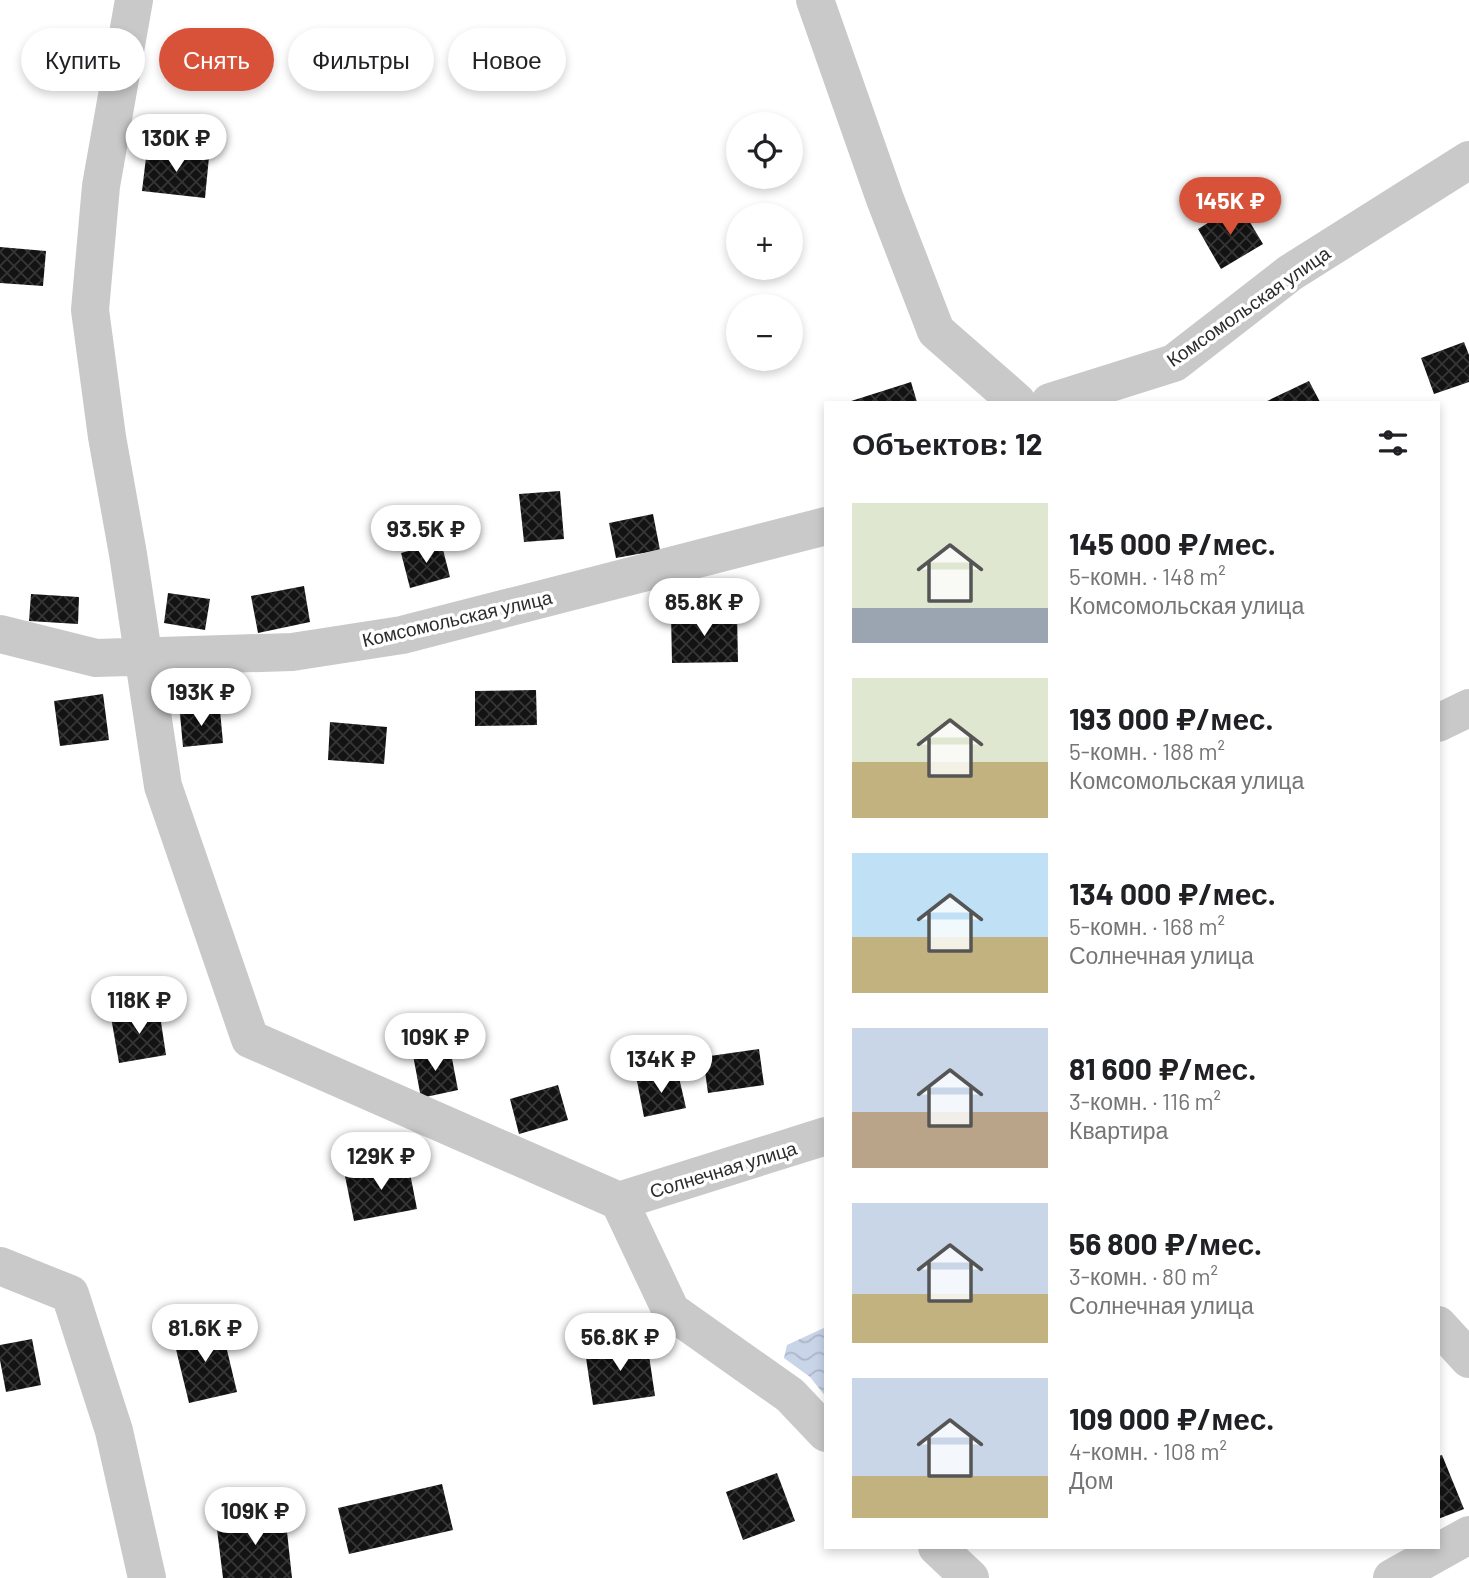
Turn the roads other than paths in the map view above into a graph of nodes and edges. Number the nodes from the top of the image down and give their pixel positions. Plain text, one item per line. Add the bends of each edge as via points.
1 (134, 0) edge
2 (815, 0) edge
3 (1469, 160) edge
4 (1016, 401) edge
5 (1053, 401) edge
6 (824, 527) edge
7 (0, 634) edge
8 (145, 657) junction
9 (1469, 708) edge
10 (1440, 722) edge
11 (824, 1137) edge
12 (619, 1201) junction
13 (0, 1266) edge
14 (1440, 1327) edge
15 (1469, 1359) edge
16 (824, 1431) edge
17 (1469, 1535) edge
18 (939, 1549) edge
19 (148, 1578) edge
20 (970, 1578) edge
21 (1392, 1578) edge

1 - 8 street via 101,186 90,310
2 - 4 street via 936,331
3 - 5 street, Комсомольская улица via 1290,273 1174,363
6 - 8 street, Комсомольская улица via 402,635 292,652
7 - 8 street, Комсомольская улица via 96,658
8 - 12 street via 163,786 250,1039
9 - 10 street
11 - 12 street, Солнечная улица
12 - 16 street via 671,1311 790,1395
13 - 19 street via 69,1294 114,1431
14 - 15 street
17 - 21 street
18 - 20 street

